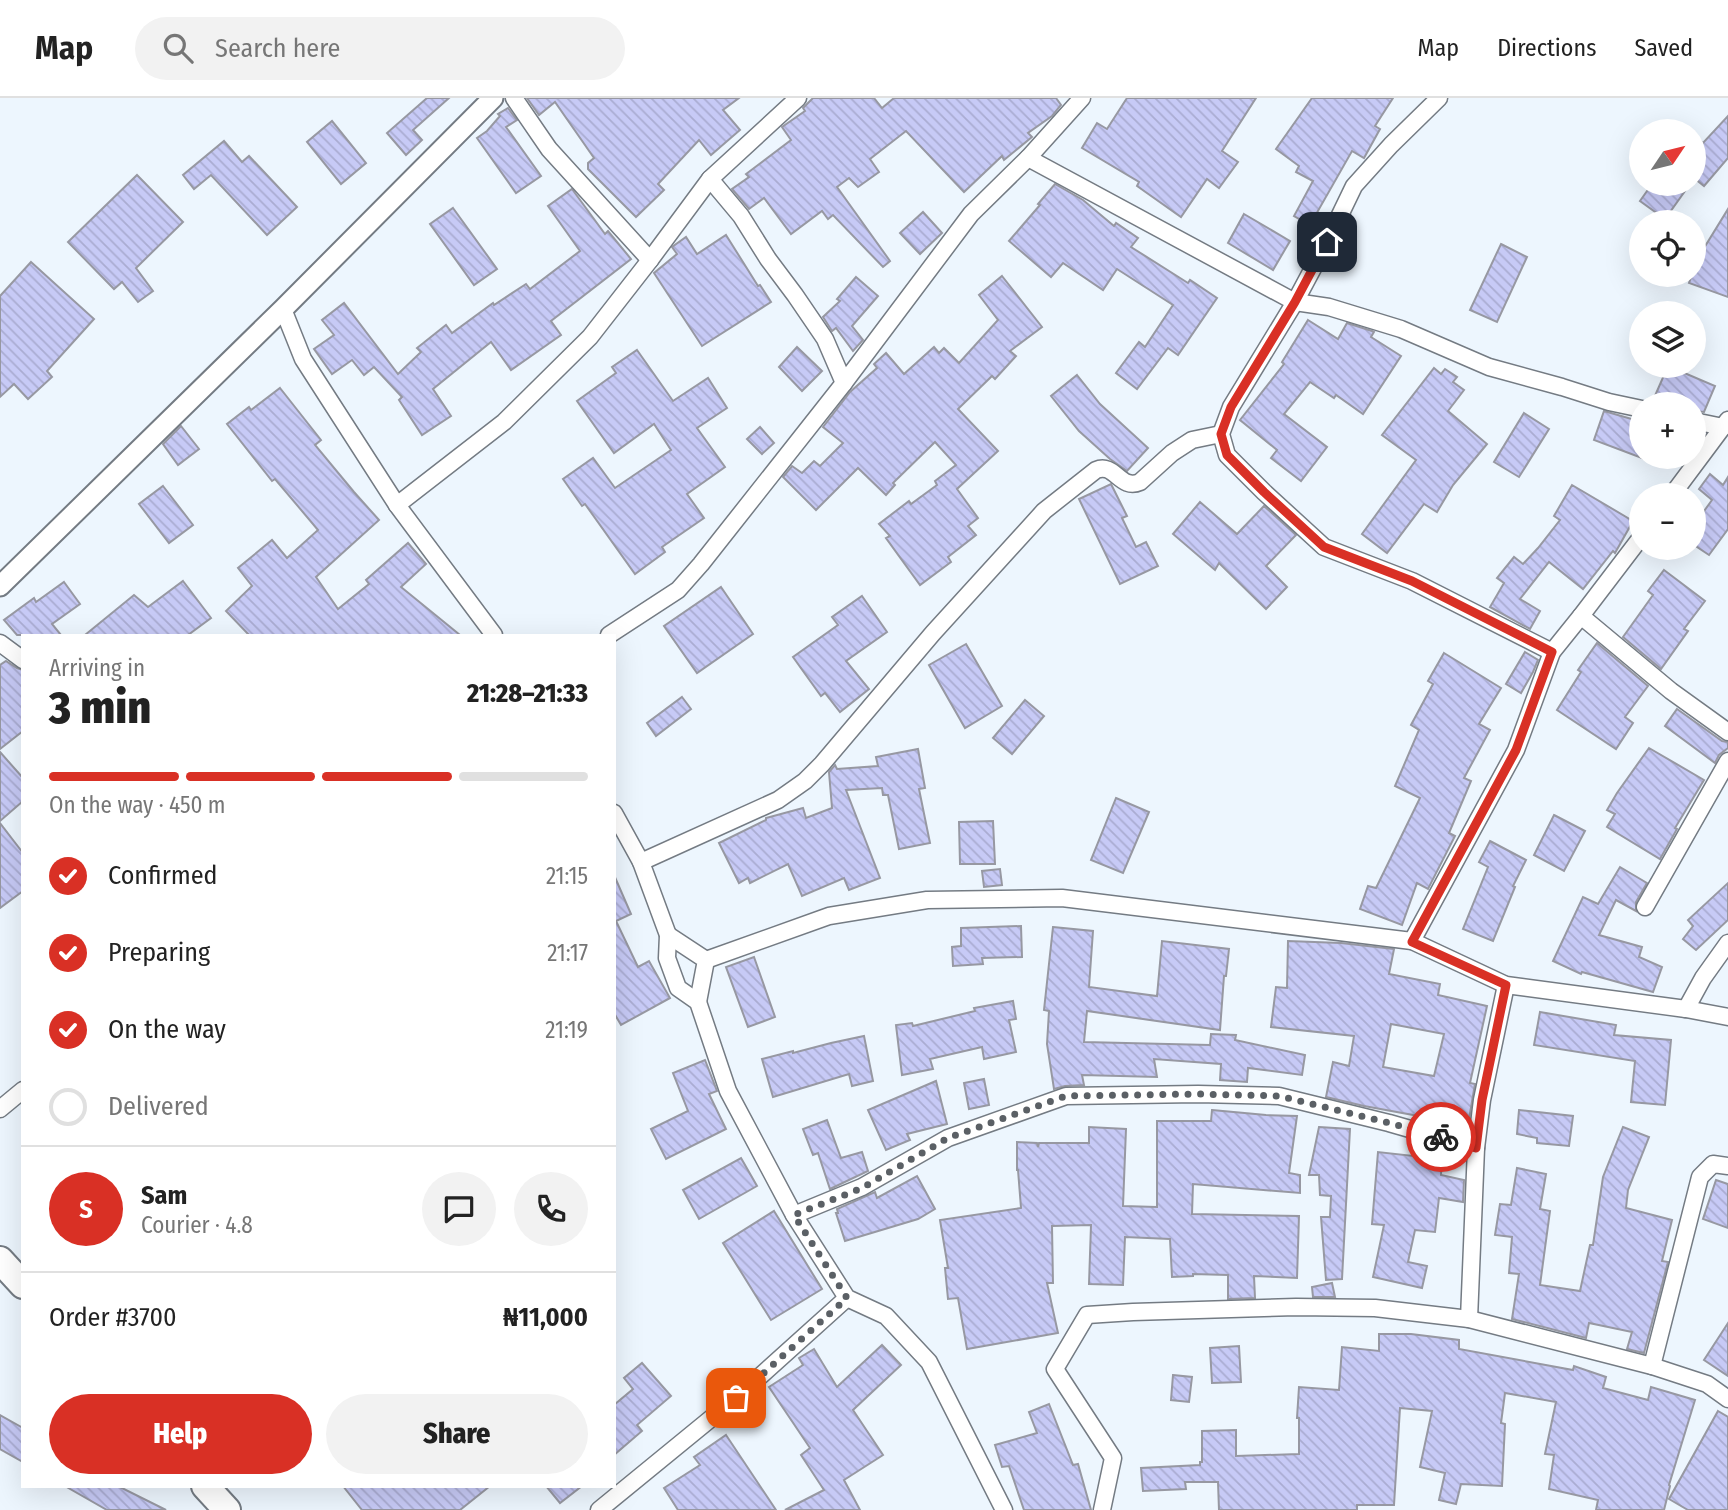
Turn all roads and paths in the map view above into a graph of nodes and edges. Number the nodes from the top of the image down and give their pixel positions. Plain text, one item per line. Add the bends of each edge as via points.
1 (493, 98) edge
2 (514, 98) edge
3 (798, 98) edge
4 (1082, 98) edge
5 (1439, 98) edge
6 (1028, 158) junction
7 (709, 179) junction
8 (650, 260) junction
9 (1295, 302) junction
10 (283, 309) junction
11 (844, 383) junction
12 (1629, 406) edge
13 (1706, 422) edge
14 (1726, 423) edge
15 (1221, 434) junction
16 (1681, 483) edge
17 (397, 505) junction
18 (1629, 553) edge
19 (0, 586) edge
20 (1581, 616) junction
21 (493, 634) edge
22 (611, 634) edge
23 (0, 643) edge
24 (1552, 652) junction
25 (21, 659) edge
26 (1728, 732) edge
27 (1728, 761) edge
28 (616, 817) edge
29 (641, 862) junction
30 (1645, 908) dead end
31 (668, 935) junction
32 (1412, 942) junction
33 (1728, 943) edge
34 (706, 960) junction
35 (1506, 985) junction
36 (698, 1002) junction
37 (1686, 1009) junction
38 (1728, 1017) edge
39 (21, 1092) edge
40 (0, 1109) edge
41 (1476, 1148) junction
42 (1728, 1166) edge
43 (794, 1215) junction
44 (0, 1260) edge
45 (21, 1283) edge
46 (847, 1298) junction
47 (1469, 1319) junction
48 (1652, 1366) junction
49 (1728, 1399) edge
50 (599, 1510) edge
51 (1004, 1510) edge
52 (1102, 1510) edge

1 - 10 street
2 - 8 street via 550,149
3 - 7 street
4 - 6 street
5 - 9 street via 1354,186
6 - 9 street
6 - 11 street via 971,214
7 - 8 street
7 - 11 street via 740,216 825,340
8 - 17 street via 590,337 504,422
9 - 12 street via 1329,307 1401,329 1489,367
9 - 15 street via 1231,407
10 - 17 street via 303,359
10 - 19 street
11 - 22 street via 678,590
13 - 14 street
14 - 16 street
15 - 24 street via 1227,455 1324,547 1412,581
15 - 29 street via 1192,440 1134,485 1109,470 1096,470 1044,510 805,781 778,800
17 - 21 street
18 - 20 street
20 - 24 street
20 - 26 street
23 - 25 street
24 - 32 street via 1516,750
27 - 30 street
28 - 29 street
29 - 31 street
31 - 34 street
31 - 36 street via 667,958 678,988
32 - 34 street via 1062,898 927,900 830,916
32 - 35 street
33 - 37 street
34 - 36 street
35 - 37 street
35 - 41 street
36 - 43 street via 728,1091
37 - 38 street
39 - 40 street
41 - 43 street via 1279,1096 1066,1096 948,1138 862,1188
41 - 47 street
42 - 48 street via 1713,1164 1700,1177
43 - 46 street
44 - 45 highway
46 - 50 street via 736,1398
46 - 51 street via 886,1316 929,1362
47 - 48 street
47 - 52 street via 1376,1308 1296,1307 1087,1315 1055,1369 1113,1458
48 - 49 street via 1707,1384

